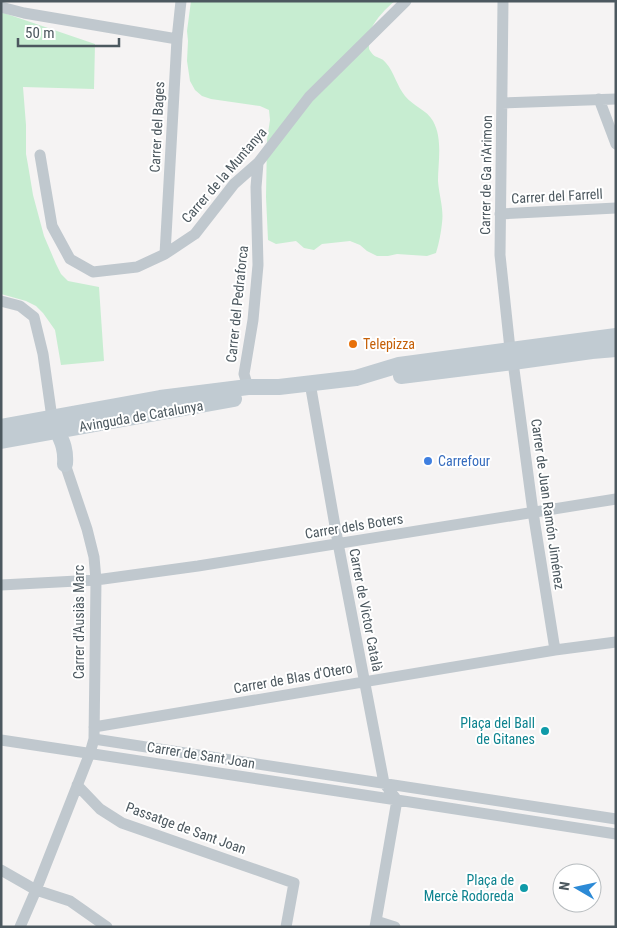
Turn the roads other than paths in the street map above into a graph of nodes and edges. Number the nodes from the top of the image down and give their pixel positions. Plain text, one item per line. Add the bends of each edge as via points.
1 (181, 1) edge
2 (406, 1) edge
3 (503, 1) edge
4 (1, 7) edge
5 (177, 39) junction
6 (616, 98) edge
7 (599, 99) junction
8 (502, 103) junction
9 (616, 144) edge
10 (40, 155) dead end
11 (258, 163) junction
12 (616, 208) edge
13 (500, 214) junction
14 (165, 254) junction
15 (1, 301) edge
16 (616, 336) edge
17 (616, 349) edge
18 (511, 356) junction
19 (356, 378) junction
20 (310, 383) junction
21 (248, 387) junction
22 (279, 387) junction
23 (169, 411) junction
24 (116, 421) junction
25 (54, 425) junction
26 (1, 426) edge
27 (1, 433) edge
28 (31, 436) junction
29 (1, 441) edge
30 (65, 458) junction
31 (616, 498) edge
32 (533, 512) junction
33 (338, 543) junction
34 (96, 580) junction
35 (1, 585) edge
36 (616, 642) edge
37 (555, 650) junction
38 (365, 681) junction
39 (94, 727) junction
40 (94, 739) junction
41 (1, 740) edge
42 (90, 753) junction
43 (384, 783) junction
44 (77, 786) junction
45 (397, 800) junction
46 (616, 819) edge
47 (616, 834) edge
48 (1, 870) edge
49 (36, 890) junction
50 (375, 924) edge
51 (20, 927) edge
52 (107, 927) edge
53 (286, 927) edge
54 (395, 927) edge

1 - 5 street, Carrer del Bages
2 - 11 street, Carrer de la Muntanya via 309,97
3 - 8 street, Carrer de Ga n'Arimon
4 - 5 street
5 - 14 street, Carrer del Bages
6 - 7 street
7 - 8 street
7 - 9 street
8 - 13 street, Carrer de Ga n'Arimon
10 - 14 street, Carrer de la Muntanya via 52,226 70,259 93,272 136,267
11 - 14 street, Carrer de la Muntanya via 234,184 195,234
11 - 21 street, Carrer del Pedraforca via 258,265 244,374
12 - 13 street, Carrer del Farrell
13 - 18 street, Carrer de Ga n'Arimon via 500,255
15 - 25 street via 20,306 34,316
16 - 18 street, Avinguda de Catalunya
17 - 18 street, Avinguda de Catalunya via 547,358
18 - 19 street, Avinguda de Catalunya via 423,373
18 - 19 street, Avinguda de Catalunya via 399,365
18 - 32 street, Carrer de Juan Ramón Jiménez
19 - 20 street, Avinguda de Catalunya
20 - 22 street, Avinguda de Catalunya
20 - 33 street, Carrer de Victor Català
21 - 22 street, Avinguda de Catalunya
21 - 25 street, Avinguda de Catalunya via 160,398
22 - 23 street, Avinguda de Catalunya via 247,397
23 - 24 street, Avinguda de Catalunya
23 - 25 street via 137,409
24 - 25 street, Avinguda de Catalunya
24 - 30 street via 103,432 78,438 71,444
25 - 26 street, Avinguda de Catalunya
25 - 27 street
25 - 28 street, Avinguda de Catalunya
25 - 30 street via 63,442
28 - 29 street, Avinguda de Catalunya
28 - 30 street via 45,438
30 - 34 street, Carrer d'Ausiàs Marc via 87,529
31 - 32 street, Carrer dels Boters
32 - 33 street, Carrer dels Boters
32 - 37 street, Carrer de Juan Ramón Jiménez
33 - 34 street, Carrer dels Boters
33 - 38 street, Carrer de Victor Català
34 - 35 street, Carrer dels Boters
34 - 39 street, Carrer d'Ausiàs Marc
36 - 37 street, Carrer de Blas d'Otero
37 - 38 street, Carrer de Blas d'Otero
38 - 39 street, Carrer de Blas d'Otero
38 - 43 street, Carrer de Victor Català
39 - 40 street, Carrer d'Ausiàs Marc
40 - 42 street, Carrer d'Ausiàs Marc
40 - 43 street, Carrer de Sant Joan
41 - 42 street, Carrer de Sant Joan
42 - 44 street, Carrer d'Ausiàs Marc
42 - 45 street, Carrer de Sant Joan
43 - 45 street
43 - 46 street, Carrer de Sant Joan
44 - 49 street, Carrer d'Ausiàs Marc
44 - 53 street, Passatge de Sant Joan via 100,809 122,823 294,883
45 - 47 street, Carrer de Sant Joan
45 - 50 street
48 - 49 street
49 - 51 street, Carrer d'Ausiàs Marc
49 - 52 street via 70,901
50 - 54 street

